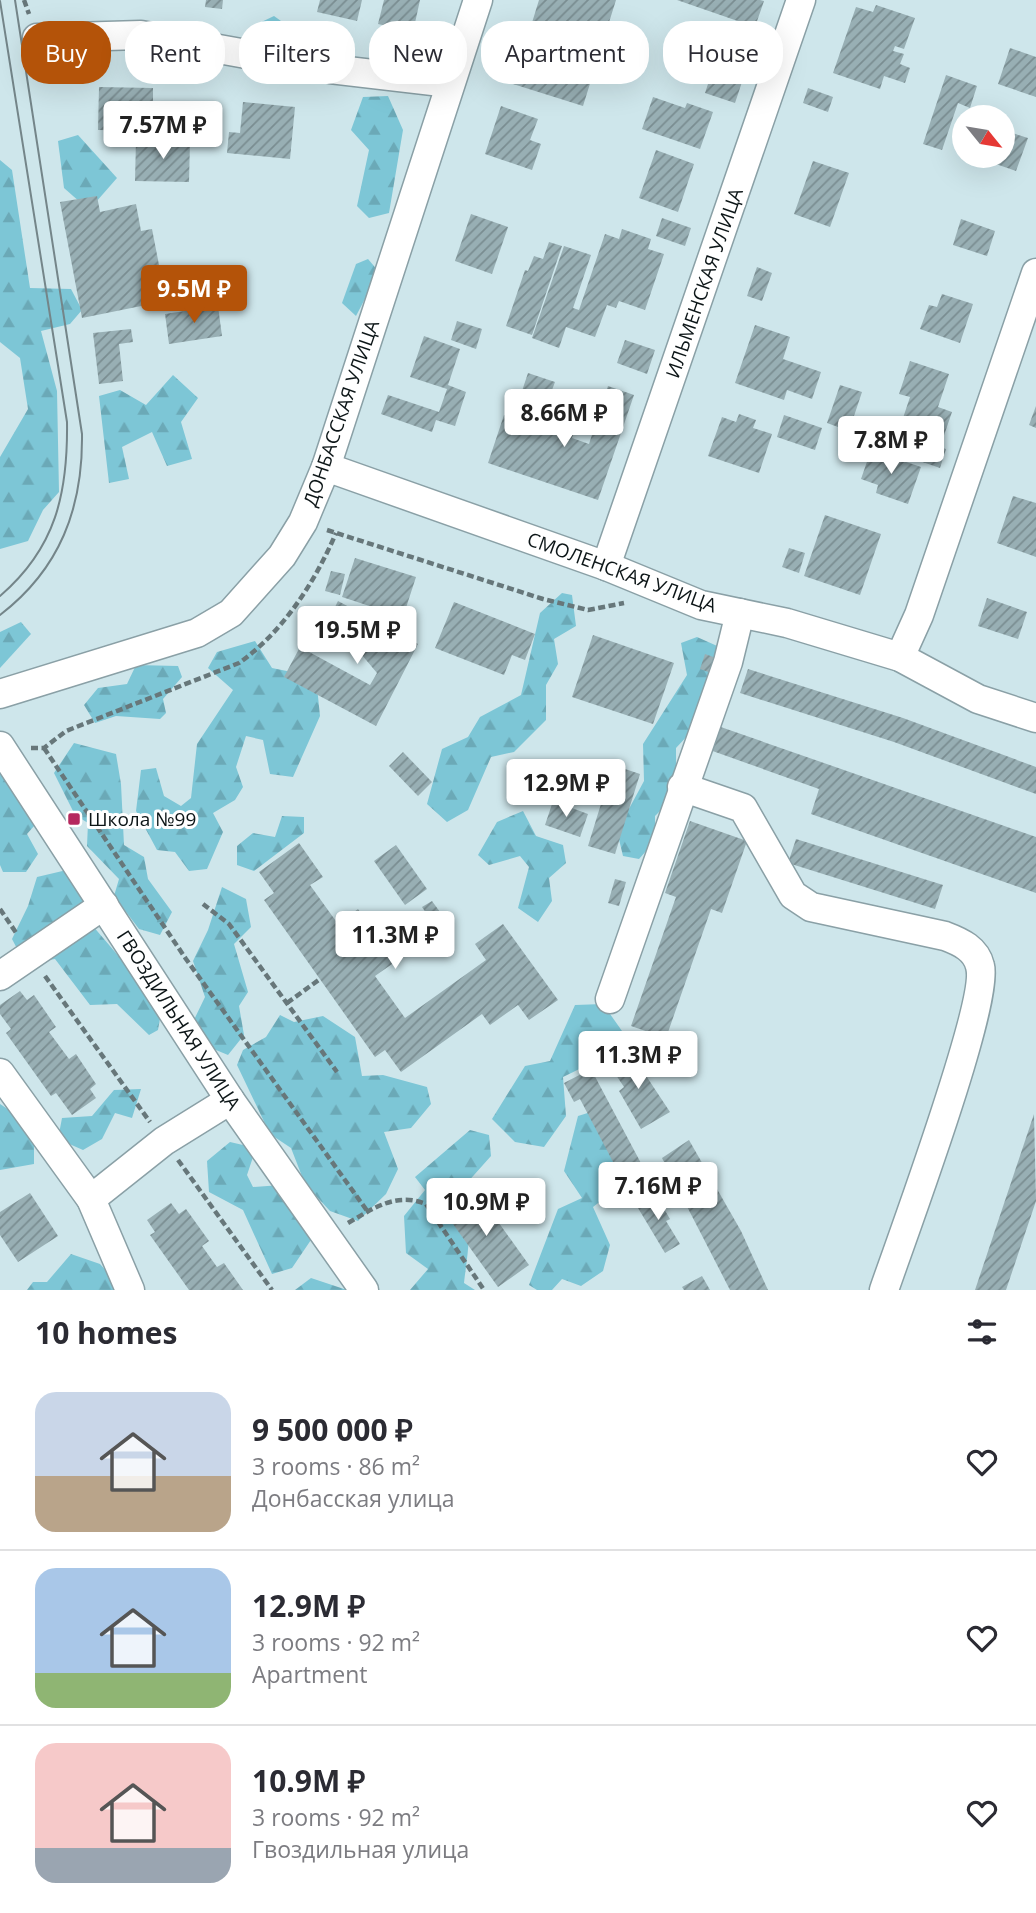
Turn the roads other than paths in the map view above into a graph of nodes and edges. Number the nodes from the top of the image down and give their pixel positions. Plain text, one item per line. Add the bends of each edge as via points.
1 (478, 0) edge
2 (800, 0) edge
3 (467, 33) edge
4 (111, 36) edge
5 (369, 74) edge
6 (450, 84) edge
7 (1036, 273) edge
8 (327, 467) junction
9 (607, 566) junction
10 (740, 613) junction
11 (900, 657) junction
12 (0, 694) edge
13 (1036, 718) edge
14 (1, 748) edge
15 (682, 787) junction
16 (104, 905) junction
17 (0, 976) edge
18 (610, 999) dead end
19 (0, 1073) edge
20 (230, 1100) junction
21 (91, 1199) junction
22 (131, 1290) edge
23 (364, 1290) edge
24 (884, 1290) edge

1 - 3 street, ДОНБАССКАЯ УЛИЦА
2 - 9 street, ИЛЬМЕНСКАЯ УЛИЦА
4 - 5 street via 141,35
6 - 8 street, ДОНБАССКАЯ УЛИЦА
7 - 11 street via 919,615
8 - 9 street, СМОЛЕНСКАЯ УЛИЦА
8 - 12 street, ДОНБАССКАЯ УЛИЦА via 303,522 257,587 231,613 197,633
9 - 10 street, СМОЛЕНСКАЯ УЛИЦА via 701,605
10 - 11 street, СМОЛЕНСКАЯ УЛИЦА via 787,622
10 - 15 street
11 - 13 street, СМОЛЕНСКАЯ УЛИЦА via 978,699
14 - 16 street, ГВОЗДИЛЬНАЯ УЛИЦА
15 - 18 street
15 - 24 street via 743,808 793,895 811,907 946,936 967,947 981,967 981,988 958,1071
16 - 17 street
16 - 20 street, ГВОЗДИЛЬНАЯ УЛИЦА
19 - 21 street
20 - 21 street via 164,1141
20 - 23 street, ГВОЗДИЛЬНАЯ УЛИЦА
21 - 22 street

